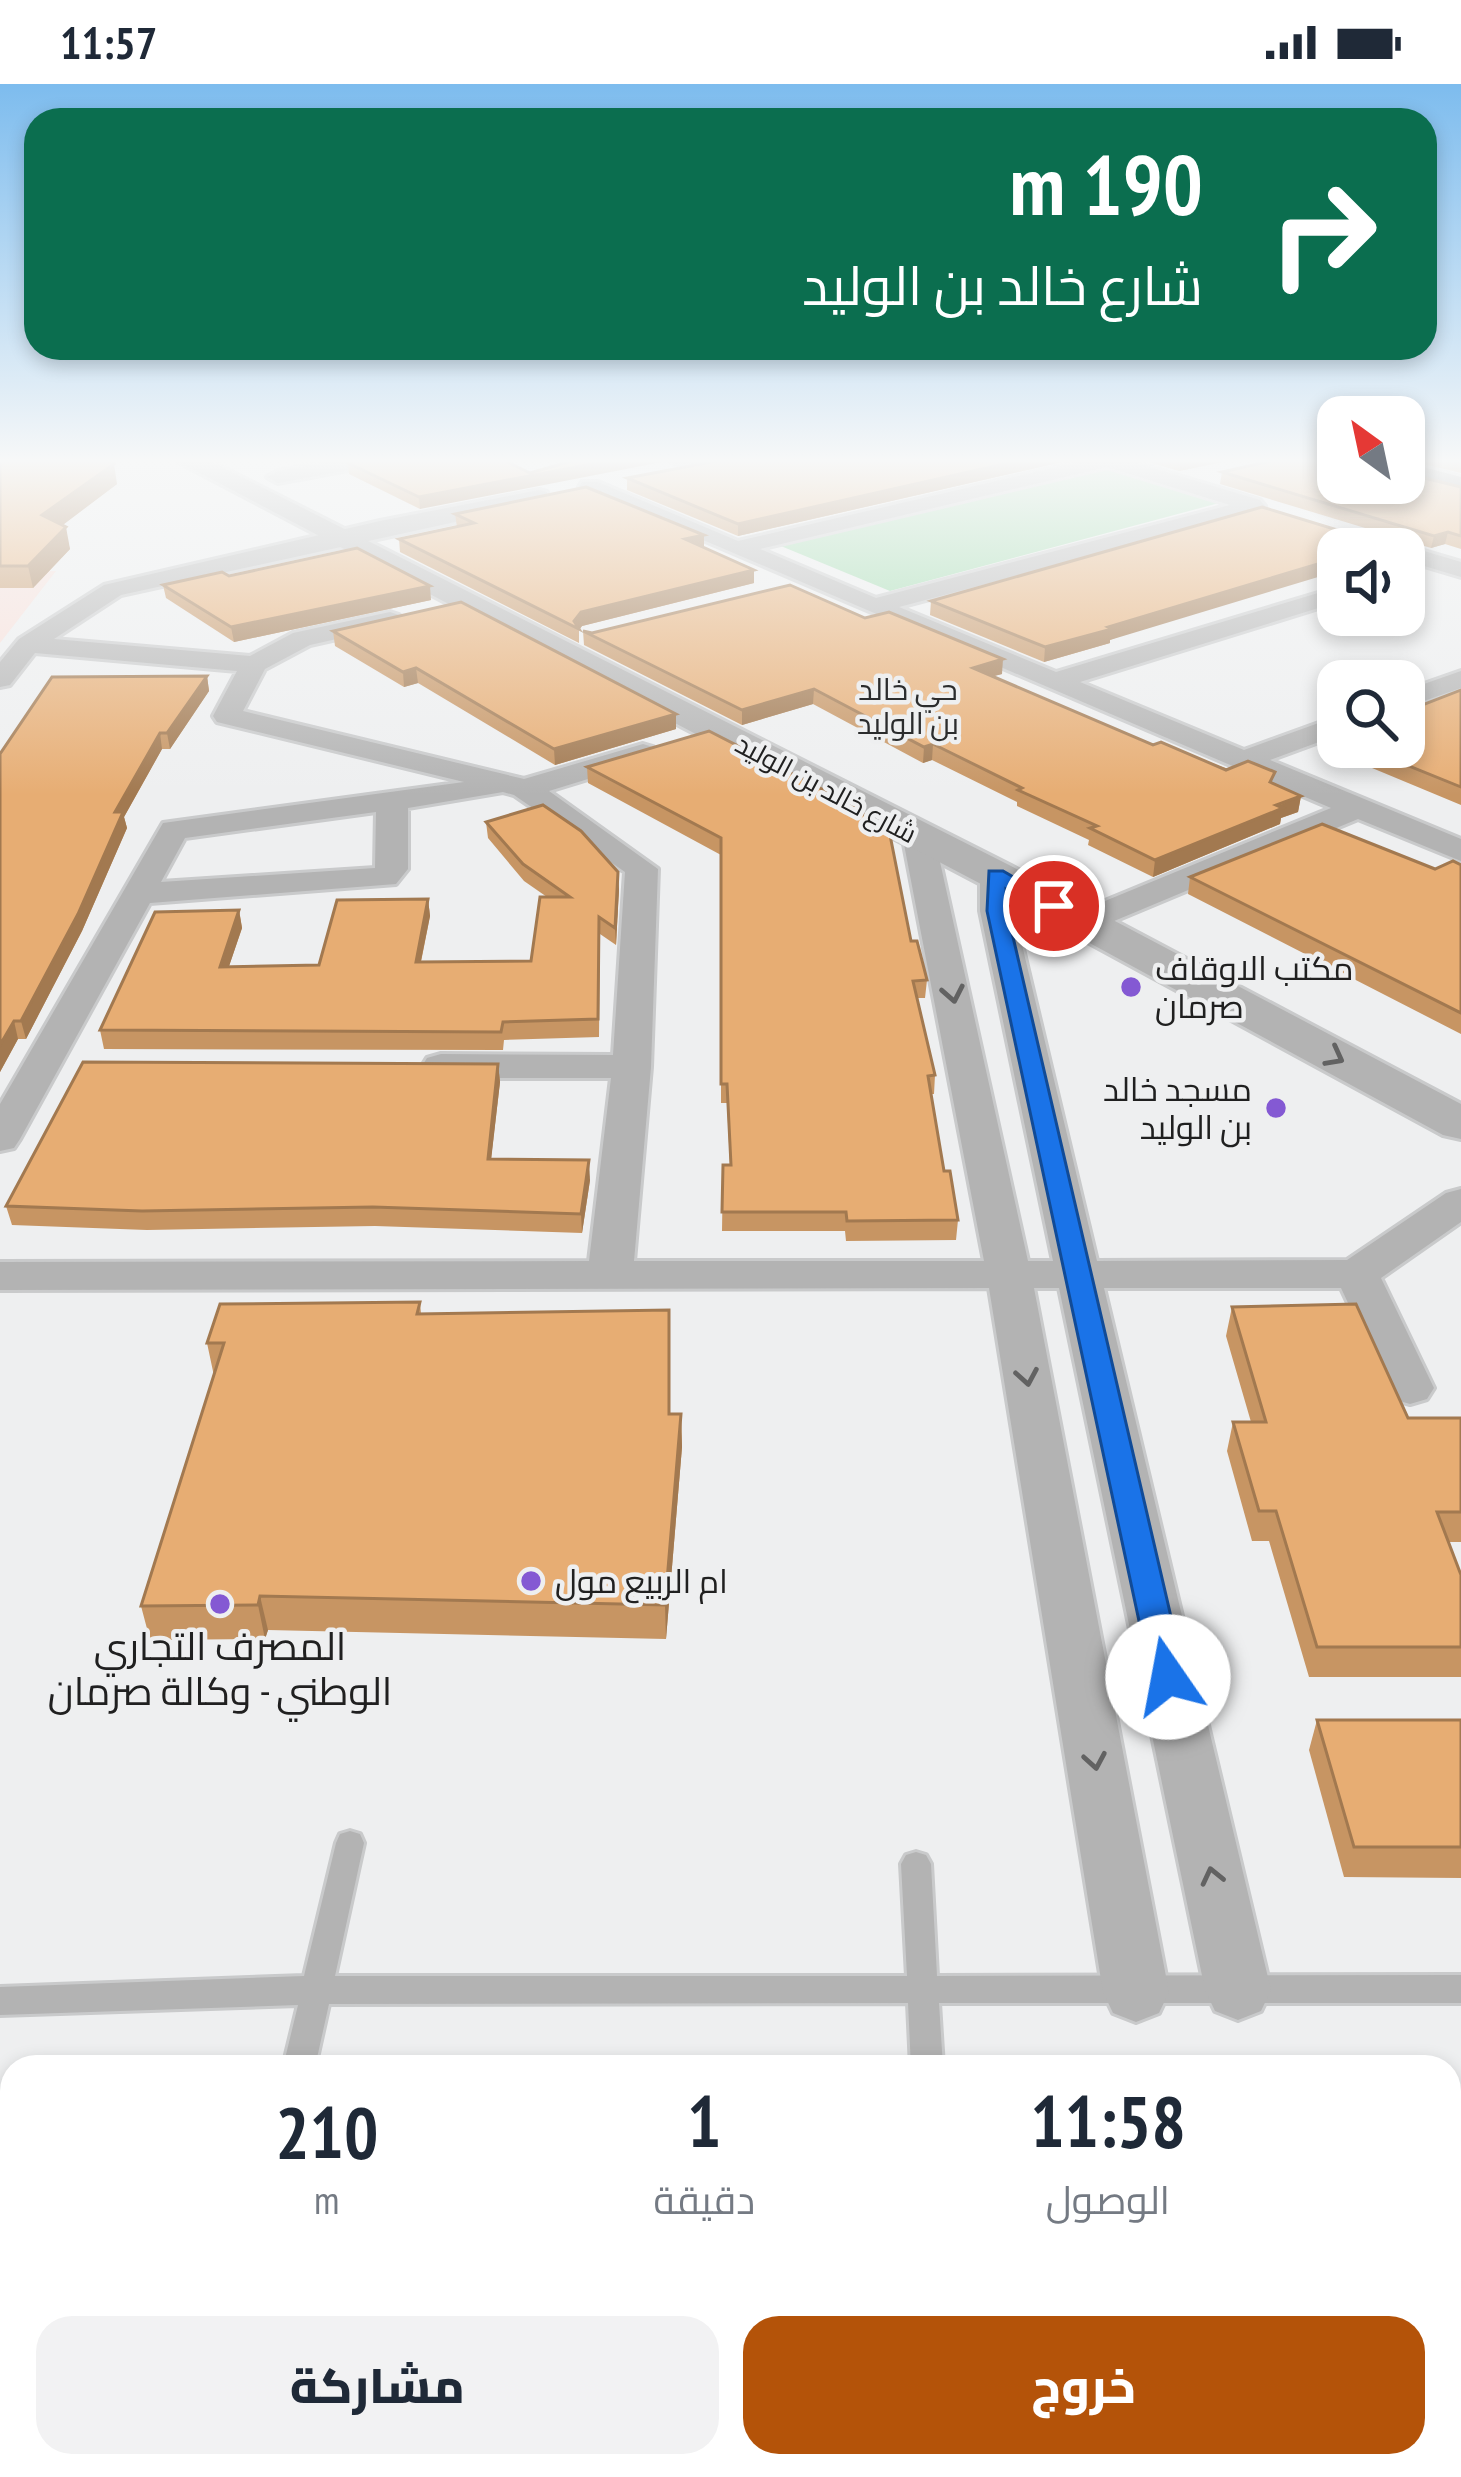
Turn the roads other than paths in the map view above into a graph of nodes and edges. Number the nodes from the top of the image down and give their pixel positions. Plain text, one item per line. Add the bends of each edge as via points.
1 (191, 572) edge
2 (408, 572) edge
3 (467, 572) edge
4 (792, 572) edge
5 (1012, 572) edge
6 (814, 581) junction
7 (770, 592) edge
8 (1317, 600) edge
9 (469, 603) junction
10 (874, 606) junction
11 (28, 645) junction
12 (254, 664) junction
13 (0, 679) edge
14 (1461, 679) edge
15 (1055, 681) junction
16 (1425, 692) edge
17 (718, 730) junction
18 (1317, 732) edge
19 (1243, 760) junction
20 (518, 787) junction
21 (392, 804) junction
22 (1357, 808) junction
23 (919, 838) junction
24 (1461, 851) edge
25 (996, 893) junction
26 (137, 894) junction
27 (1130, 903) junction
28 (936, 910) junction
29 (1083, 922) junction
30 (1172, 926) dead end
31 (1316, 1005) dead end
32 (42, 1064) junction
33 (89, 1064) edge
34 (396, 1066) edge
35 (632, 1067) junction
36 (1461, 1084) edge
37 (1461, 1124) edge
38 (0, 1139) edge
39 (1461, 1202) edge
40 (1357, 1274) junction
41 (610, 1275) junction
42 (1010, 1275) junction
43 (1078, 1275) junction
44 (0, 1276) edge
45 (1410, 1388) dead end
46 (350, 1844) dead end
47 (916, 1864) dead end
48 (1461, 1989) edge
49 (316, 1990) junction
50 (1238, 1990) junction
51 (1136, 1992) junction
52 (925, 1993) junction
53 (0, 2001) edge
54 (302, 2055) edge
55 (927, 2055) edge

1 - 11 street via 113,590
2 - 9 street, شارع خالد بن الوليد
3 - 27 street, شارع خالد بن الوليد
4 - 6 street
5 - 10 street
6 - 7 street
6 - 10 street
8 - 15 street
9 - 12 street via 302,639
9 - 17 street, شارع خالد بن الوليد
10 - 15 street
11 - 12 street
11 - 13 street
12 - 20 street via 229,718
14 - 16 street
15 - 19 street
17 - 20 street
17 - 23 street, شارع خالد بن الوليد
18 - 19 street
19 - 22 street
20 - 21 street
20 - 35 street via 642,868
21 - 26 street via 174,830
21 - 26 street via 392,869 384,877
22 - 24 street
22 - 27 street
23 - 25 street, شارع خالد بن الوليد
23 - 28 street
25 - 28 street
25 - 29 street, شارع خالد بن الوليد
25 - 43 street
26 - 32 street
27 - 29 street
27 - 30 street, شارع خالد بن الوليد
28 -> 42 street
29 -> 37 street, شارع خالد بن الوليد
31 - 36 street
32 - 33 street
32 - 38 street
34 - 35 street
35 - 41 street
39 - 40 street
40 - 43 street
40 - 45 street
41 - 42 street
41 - 44 street
42 - 43 street
42 -> 51 street
50 -> 43 street
46 - 49 lane
47 - 52 lane
48 - 50 lane
49 - 52 lane
49 - 53 lane
49 - 54 lane
50 - 51 lane
51 - 52 lane
52 - 55 lane

